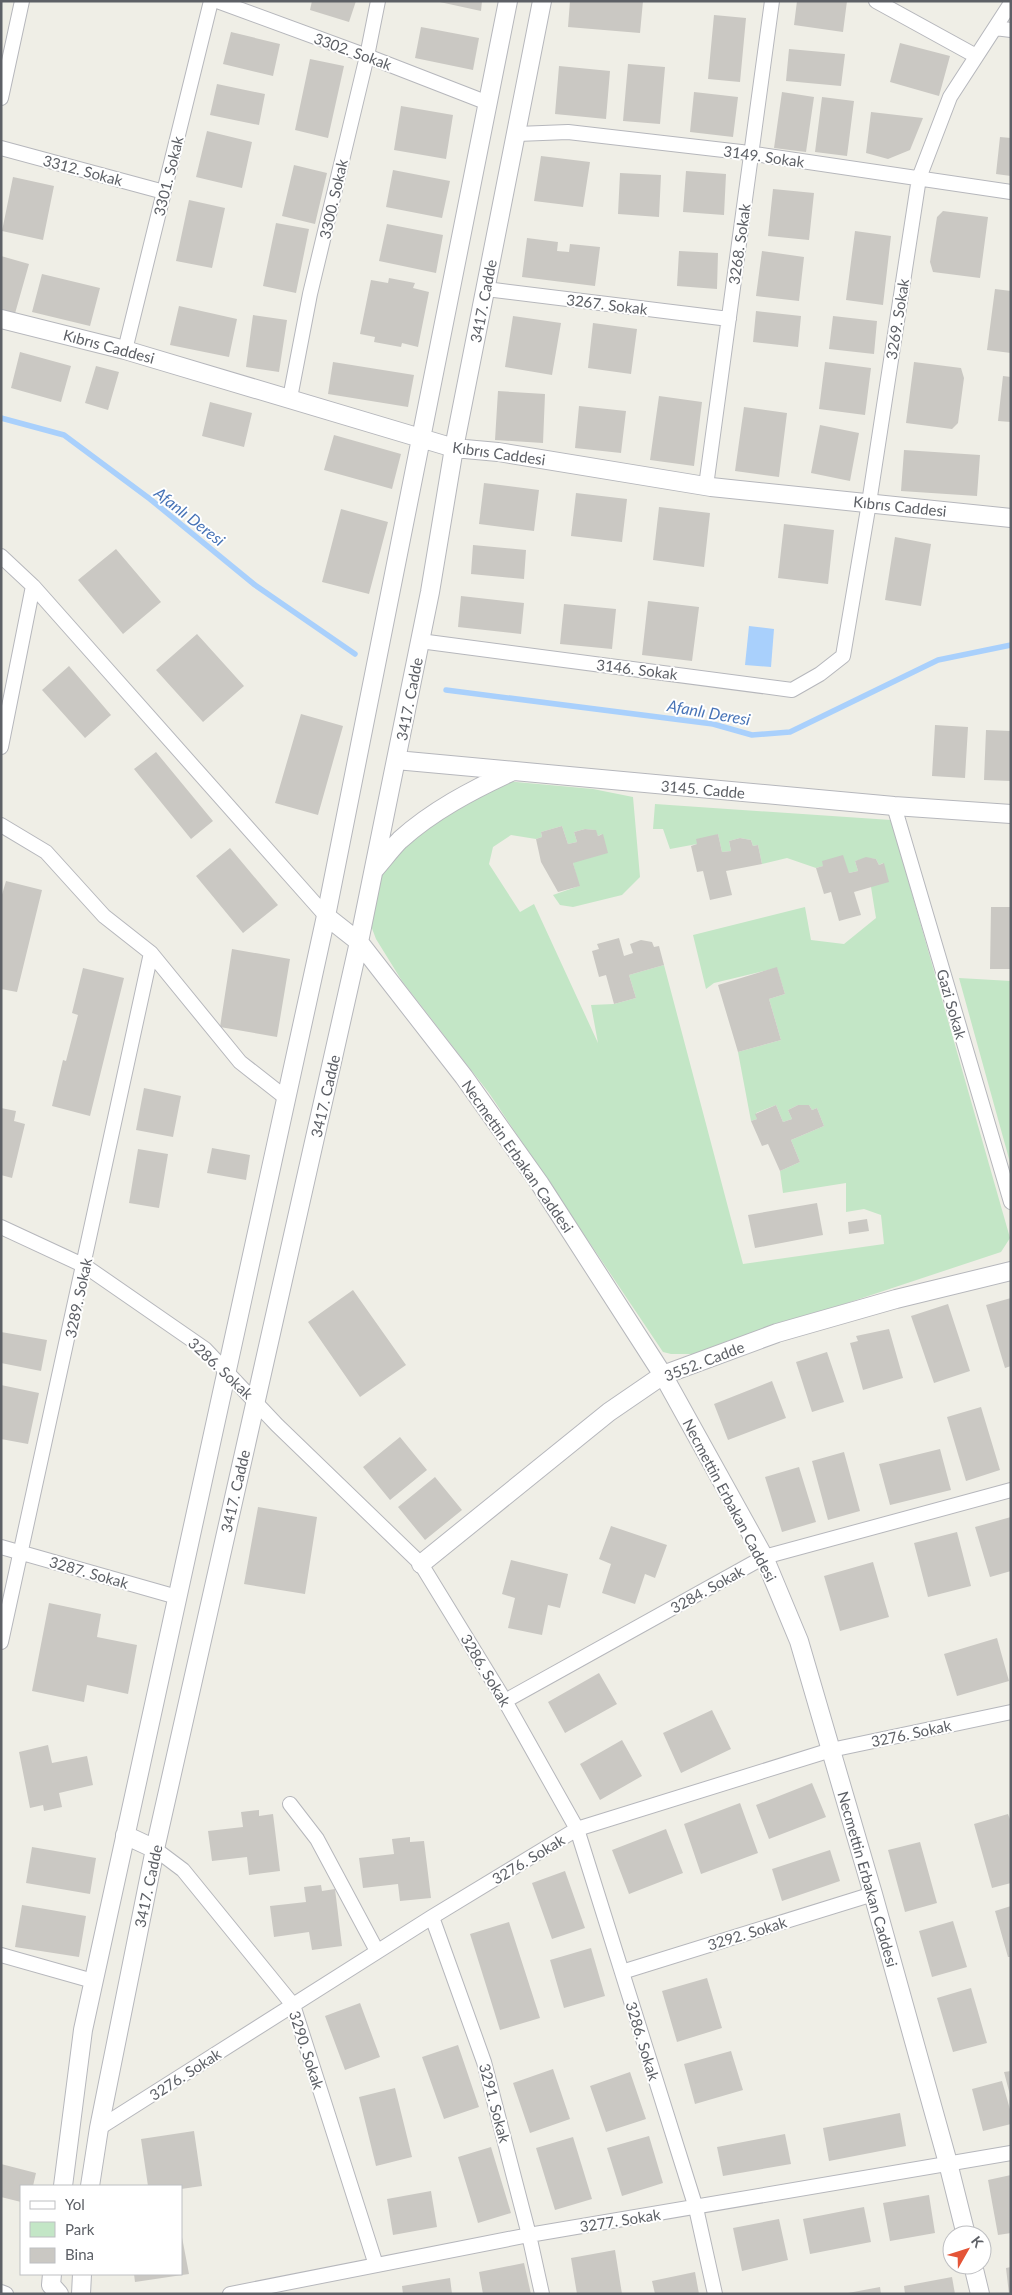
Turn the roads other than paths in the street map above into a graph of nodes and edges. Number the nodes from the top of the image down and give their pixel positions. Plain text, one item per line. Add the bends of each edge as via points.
1 (22, 1) edge
2 (211, 1) edge
3 (216, 1) edge
4 (378, 1) edge
5 (508, 1) edge
6 (542, 1) edge
7 (772, 1) edge
8 (876, 1) edge
9 (1011, 3) edge
10 (995, 28) junction
11 (1011, 30) edge
12 (368, 56) junction
13 (976, 56) junction
14 (1, 98) edge
15 (488, 103) junction
16 (517, 134) junction
17 (1, 148) edge
18 (751, 153) junction
19 (919, 178) junction
20 (164, 192) junction
21 (1011, 192) edge
22 (486, 289) junction
23 (1, 319) edge
24 (729, 319) junction
25 (125, 350) junction
26 (290, 398) junction
27 (422, 438) junction
28 (454, 448) junction
29 (706, 486) junction
30 (869, 503) junction
31 (1011, 518) edge
32 (1, 556) edge
33 (33, 586) junction
34 (420, 641) junction
35 (843, 656) joint
36 (1, 747) edge
37 (396, 760) junction
38 (512, 771) junction
39 (894, 806) junction
40 (1011, 814) edge
41 (1, 825) edge
42 (374, 869) junction
43 (326, 916) junction
44 (360, 942) junction
45 (151, 953) junction
46 (286, 1098) junction
47 (1011, 1202) edge
48 (1, 1227) edge
49 (85, 1266) junction
50 (1011, 1271) edge
51 (226, 1369) junction
52 (663, 1375) junction
53 (255, 1400) junction
54 (1011, 1490) edge
55 (1, 1547) edge
56 (21, 1552) junction
57 (764, 1557) junction
58 (421, 1564) junction
59 (176, 1597) junction
60 (1, 1642) edge
61 (505, 1700) junction
62 (1010, 1717) edge
63 (831, 1750) junction
64 (290, 1804) dead end
65 (577, 1829) junction
66 (125, 1835) junction
67 (156, 1849) junction
68 (873, 1894) junction
69 (432, 1917) junction
70 (377, 1951) junction
71 (1, 1955) edge
72 (622, 1972) junction
73 (93, 1981) junction
74 (293, 2005) junction
75 (99, 2128) junction
76 (1011, 2153) edge
77 (948, 2163) junction
78 (63, 2185) edge
79 (90, 2185) edge
80 (696, 2208) junction
81 (964, 2225) edge
82 (529, 2235) junction
83 (376, 2266) junction
84 (52, 2275) edge
85 (82, 2275) edge
86 (975, 2275) edge
87 (294, 2288) edge
88 (1, 2292) edge
89 (6, 2294) edge
90 (58, 2294) edge
91 (81, 2294) edge
92 (230, 2294) edge
93 (542, 2294) edge
94 (715, 2294) edge
95 (980, 2294) edge

1 - 14 street
2 - 20 street, 3301. Sokak
3 - 12 street, 3302. Sokak
4 - 12 street, 3300. Sokak
5 - 15 street
6 - 16 street, 3417. Cadde
7 - 18 street, 3268. Sokak
8 - 13 street
9 - 10 street, 3269. Sokak
10 - 11 street
10 - 13 street, 3269. Sokak
12 - 15 street, 3302. Sokak
12 - 26 street, 3300. Sokak via 310,294
13 - 19 street, 3269. Sokak via 950,97
15 - 27 street
16 - 18 street, 3149. Sokak via 568,132
16 - 22 street, 3417. Cadde
17 - 20 street, 3312. Sokak
18 - 19 street, 3149. Sokak
18 - 24 street, 3268. Sokak
19 - 21 street, 3149. Sokak
19 - 30 street, 3269. Sokak
20 - 25 street, 3301. Sokak
22 - 24 street, 3267. Sokak
22 - 28 street, 3417. Cadde
23 - 25 street, Kıbrıs Caddesi
24 - 29 street, 3268. Sokak
25 - 26 street, Kıbrıs Caddesi
26 - 27 street, Kıbrıs Caddesi
27 - 28 street, Kıbrıs Caddesi
27 - 43 street
28 - 29 street, Kıbrıs Caddesi via 498,452
28 - 34 street, 3417. Cadde
29 - 30 street, Kıbrıs Caddesi
30 - 31 street, Kıbrıs Caddesi
30 - 35 street, 3269. Sokak
32 - 33 street
33 - 36 street
33 - 43 street
34 - 35 street, 3146. Sokak via 792,690
34 - 37 street, 3417. Cadde
37 - 38 street, 3145. Cadde
37 - 42 street, 3417. Cadde
38 - 39 street, 3145. Cadde
38 - 42 street via 476,788 433,815 400,841
39 - 40 street, 3145. Cadde
39 - 47 street, Gazi Sokak
41 - 45 street via 46,852 104,916
42 - 44 street, 3417. Cadde
43 - 44 street, Necmettin Erbakan Caddesi
43 - 46 street
44 - 52 street, Necmettin Erbakan Caddesi via 464,1077 540,1184
44 - 53 street, 3417. Cadde
45 - 46 street via 240,1062
45 - 49 street, 3289. Sokak
46 - 51 street
48 - 49 street, 3286. Sokak
49 - 51 street, 3286. Sokak via 205,1349
49 - 56 street, 3289. Sokak
50 - 52 street, 3552. Cadde via 777,1333
51 - 53 street, 3286. Sokak
51 - 59 street
52 - 57 street, Necmettin Erbakan Caddesi
52 - 58 street, 3552. Cadde via 609,1412
53 - 58 street, 3286. Sokak
53 - 67 street, 3417. Cadde
54 - 57 street, 3284. Sokak
55 - 56 street, 3287. Sokak
56 - 59 street, 3287. Sokak
56 - 60 street, 3289. Sokak
57 - 61 street, 3284. Sokak
57 - 63 street, Necmettin Erbakan Caddesi via 799,1641
58 - 61 street, 3286. Sokak
59 - 66 street
61 - 65 street, 3286. Sokak
62 - 63 street, 3276. Sokak
63 - 65 street, 3276. Sokak
63 - 68 street, Necmettin Erbakan Caddesi
64 - 70 street via 317,1839
65 - 69 street, 3276. Sokak
65 - 72 street, 3286. Sokak
66 - 67 street
66 - 73 street
67 - 74 street, 3290. Sokak via 183,1870
67 - 75 street, 3417. Cadde
68 - 72 street, 3292. Sokak
68 - 77 street, Necmettin Erbakan Caddesi
69 - 70 street, 3276. Sokak
69 - 82 street, 3291. Sokak via 484,2062
70 - 74 street, 3276. Sokak
71 - 73 street
72 - 80 street, 3286. Sokak
73 - 78 street via 82,2030
74 - 75 street, 3276. Sokak
74 - 83 street, 3290. Sokak
75 - 79 street, 3417. Cadde
76 - 77 street, 3277. Sokak
77 - 80 street, 3277. Sokak
77 - 81 street, Necmettin Erbakan Caddesi
80 - 82 street, 3277. Sokak
80 - 94 street, 3286. Sokak
82 - 83 street, 3277. Sokak
82 - 93 street, 3291. Sokak
83 - 87 street, 3277. Sokak
84 - 90 street via 51,2285
85 - 91 street
86 - 95 street
87 - 92 street, 3277. Sokak
88 - 89 street

